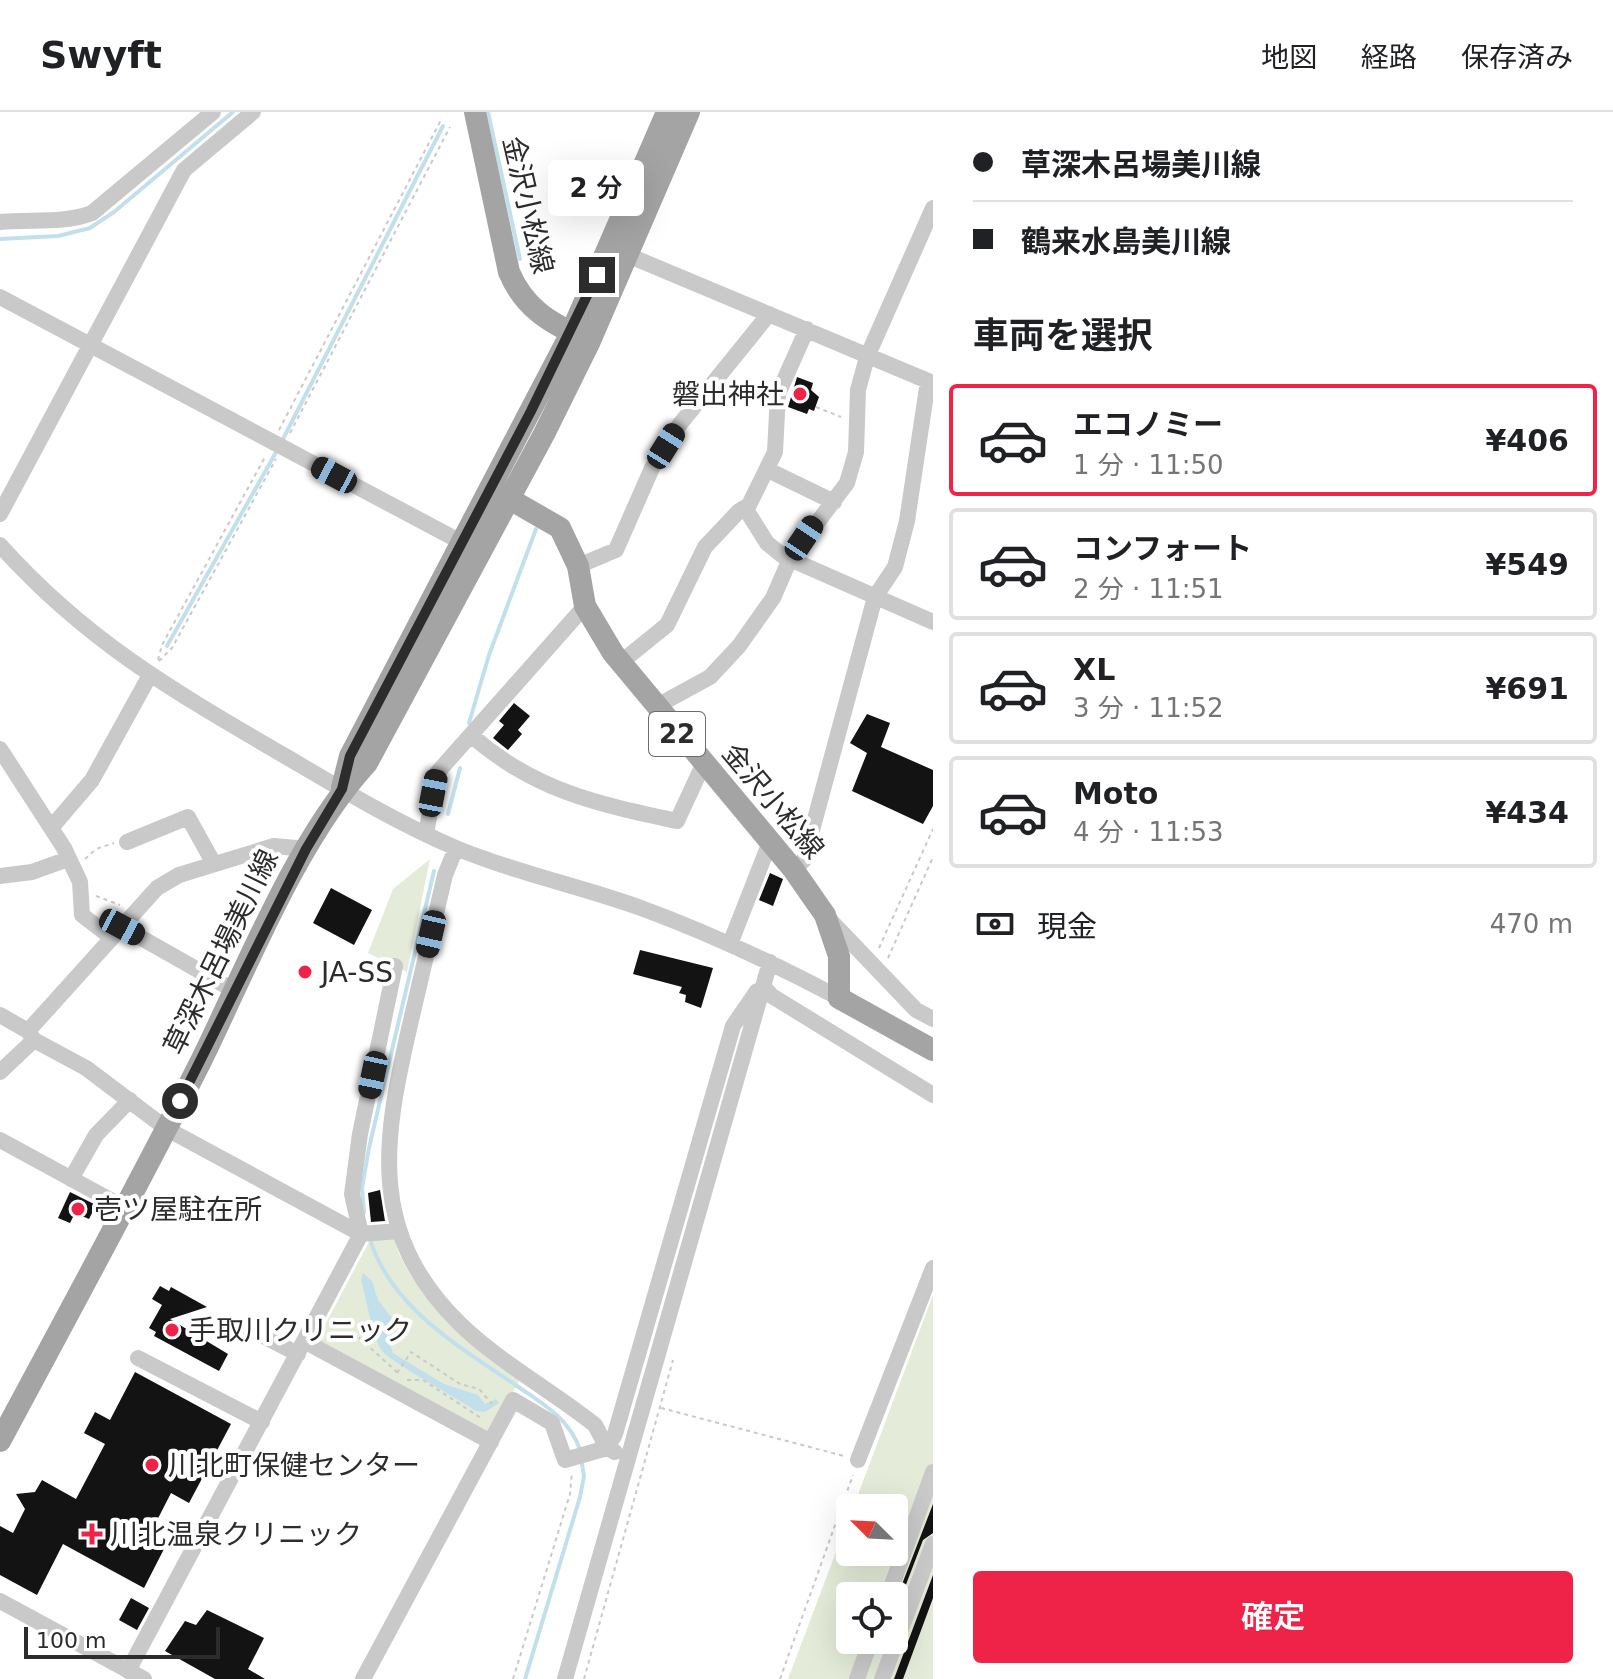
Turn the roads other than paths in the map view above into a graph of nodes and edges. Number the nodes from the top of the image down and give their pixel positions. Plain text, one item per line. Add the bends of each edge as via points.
1 (213, 112) edge
2 (253, 112) edge
3 (475, 112) edge
4 (667, 112) edge
5 (689, 112) edge
6 (165, 156) junction
7 (179, 172) junction
8 (933, 208) edge
9 (0, 222) edge
10 (618, 251) junction
11 (0, 297) edge
12 (769, 314) junction
13 (807, 329) junction
14 (581, 337) junction
15 (88, 345) junction
16 (867, 357) junction
17 (768, 470) junction
18 (491, 490) junction
19 (512, 499) junction
20 (834, 502) junction
21 (745, 508) junction
22 (0, 514) edge
23 (463, 543) junction
24 (0, 545) edge
25 (790, 559) junction
26 (578, 566) junction
27 (875, 597) junction
28 (585, 606) junction
29 (933, 622) edge
30 (620, 663) junction
31 (150, 675) junction
32 (655, 707) junction
33 (472, 736) junction
34 (0, 749) edge
35 (703, 765) junction
36 (342, 789) junction
37 (51, 828) junction
38 (426, 834) junction
39 (127, 842) road end
40 (770, 842) junction
41 (456, 848) junction
42 (306, 849) junction
43 (70, 864) junction
44 (214, 864) junction
45 (793, 869) junction
46 (3, 872) edge
47 (825, 915) junction
48 (117, 933) junction
49 (730, 944) junction
50 (770, 962) junction
51 (395, 966) dead end
52 (764, 983) junction
53 (235, 991) junction
54 (839, 998) junction
55 (0, 1015) edge
56 (933, 1019) edge
57 (31, 1035) junction
58 (933, 1050) edge
59 (0, 1072) edge
60 (933, 1095) edge
61 (130, 1100) junction
62 (167, 1129) junction
63 (0, 1140) edge
64 (71, 1179) junction
65 (125, 1208) junction
66 (399, 1231) junction
67 (361, 1234) junction
68 (933, 1268) edge
69 (242, 1325) dead end
70 (301, 1348) junction
71 (138, 1358) dead end
72 (262, 1422) junction
73 (0, 1441) edge
74 (491, 1442) junction
75 (602, 1449) junction
76 (627, 1458) junction
77 (858, 1460) road end
78 (933, 1472) edge
79 (933, 1544) edge
80 (893, 1582) edge
81 (0, 1601) edge
82 (866, 1654) edge
83 (128, 1671) junction
84 (144, 1679) edge
85 (363, 1679) edge
86 (565, 1679) edge
87 (857, 1679) edge
88 (882, 1679) edge

1 - 6 street
2 - 7 street
3 - 14 main road, 金沢小松線 via 518,294 535,312
4 - 10 main road
5 - 10 main road
6 - 7 street
6 - 9 street via 92,213 69,221
7 - 15 street
8 - 16 street
10 - 12 street
10 - 14 main road
11 - 15 street
12 - 13 street
12 - 26 street via 680,424 652,468 616,550
13 - 16 street
13 - 17 street via 778,394 778,436
14 - 18 main road
14 - 19 main road
15 - 22 street
15 - 23 street
16 - 20 street via 858,390 856,452 847,483
16 - 27 street via 928,381 907,521 895,567
17 - 20 street
17 - 21 street
18 - 19 main road, 金沢小松線 / 22
18 - 23 main road, 草深木呂場美川線
19 - 26 main road, 金沢小松線 / 22 via 560,528
19 - 36 main road, 草深木呂場美川線 via 367,763
20 - 25 street
21 - 25 street via 767,543
21 - 30 street via 705,547 667,625
23 - 36 main road, 草深木呂場美川線 via 350,756
24 - 31 street via 76,622
25 - 27 street
25 - 32 street via 773,598 739,646 710,677
26 - 28 main road, 金沢小松線 / 22
27 - 29 street
27 - 45 street via 804,860
28 - 30 main road, 金沢小松線 / 22
28 - 33 street
30 - 32 main road, 金沢小松線 / 22
31 - 36 street
31 - 37 street via 92,780
32 - 35 main road, 金沢小松線 / 22
33 - 35 street via 504,764 550,788 677,821
33 - 38 street via 437,773
34 - 37 street
35 - 40 main road, 金沢小松線 / 22
36 - 38 street
36 - 42 main road, 草深木呂場美川線
37 - 43 street
38 - 41 street
39 - 44 street via 188,817
40 - 45 main road, 金沢小松線 / 22
40 - 49 street
41 - 49 street via 641,908
41 - 66 street via 445,875 391,1110 387,1164
42 - 44 street via 274,846
42 - 53 main road, 草深木呂場美川線
43 - 46 street
43 - 48 street via 82,915
44 - 48 street via 157,888
45 - 47 main road, 金沢小松線 / 22
47 - 54 main road, 金沢小松線 / 22 via 839,956
47 - 56 street via 916,1010
48 - 53 street
48 - 57 street
49 - 50 street
50 - 52 street
50 - 54 street
51 - 67 street via 352,1194
52 - 60 street via 772,996
52 - 75 street via 733,1026 615,1434
52 - 76 street
53 - 62 main road, 草深木呂場美川線
54 - 58 main road
55 - 57 street
57 - 59 street
57 - 61 street
61 - 62 street
61 - 64 street via 96,1135
62 - 65 main road, 草深木呂場美川線
62 - 67 street
63 - 64 street
64 - 65 street
65 - 73 main road, 草深木呂場美川線
66 - 67 street
66 - 75 street via 418,1274 461,1325 595,1425
67 - 70 street
68 - 77 street
69 - 70 street
70 - 72 street
70 - 74 street
71 - 72 street
72 - 83 street
74 - 75 street via 513,1400 552,1423 565,1460
74 - 85 street
75 - 76 street
76 - 86 street
78 - 80 street
79 - 88 street
81 - 83 street
82 - 87 street
83 - 84 street

